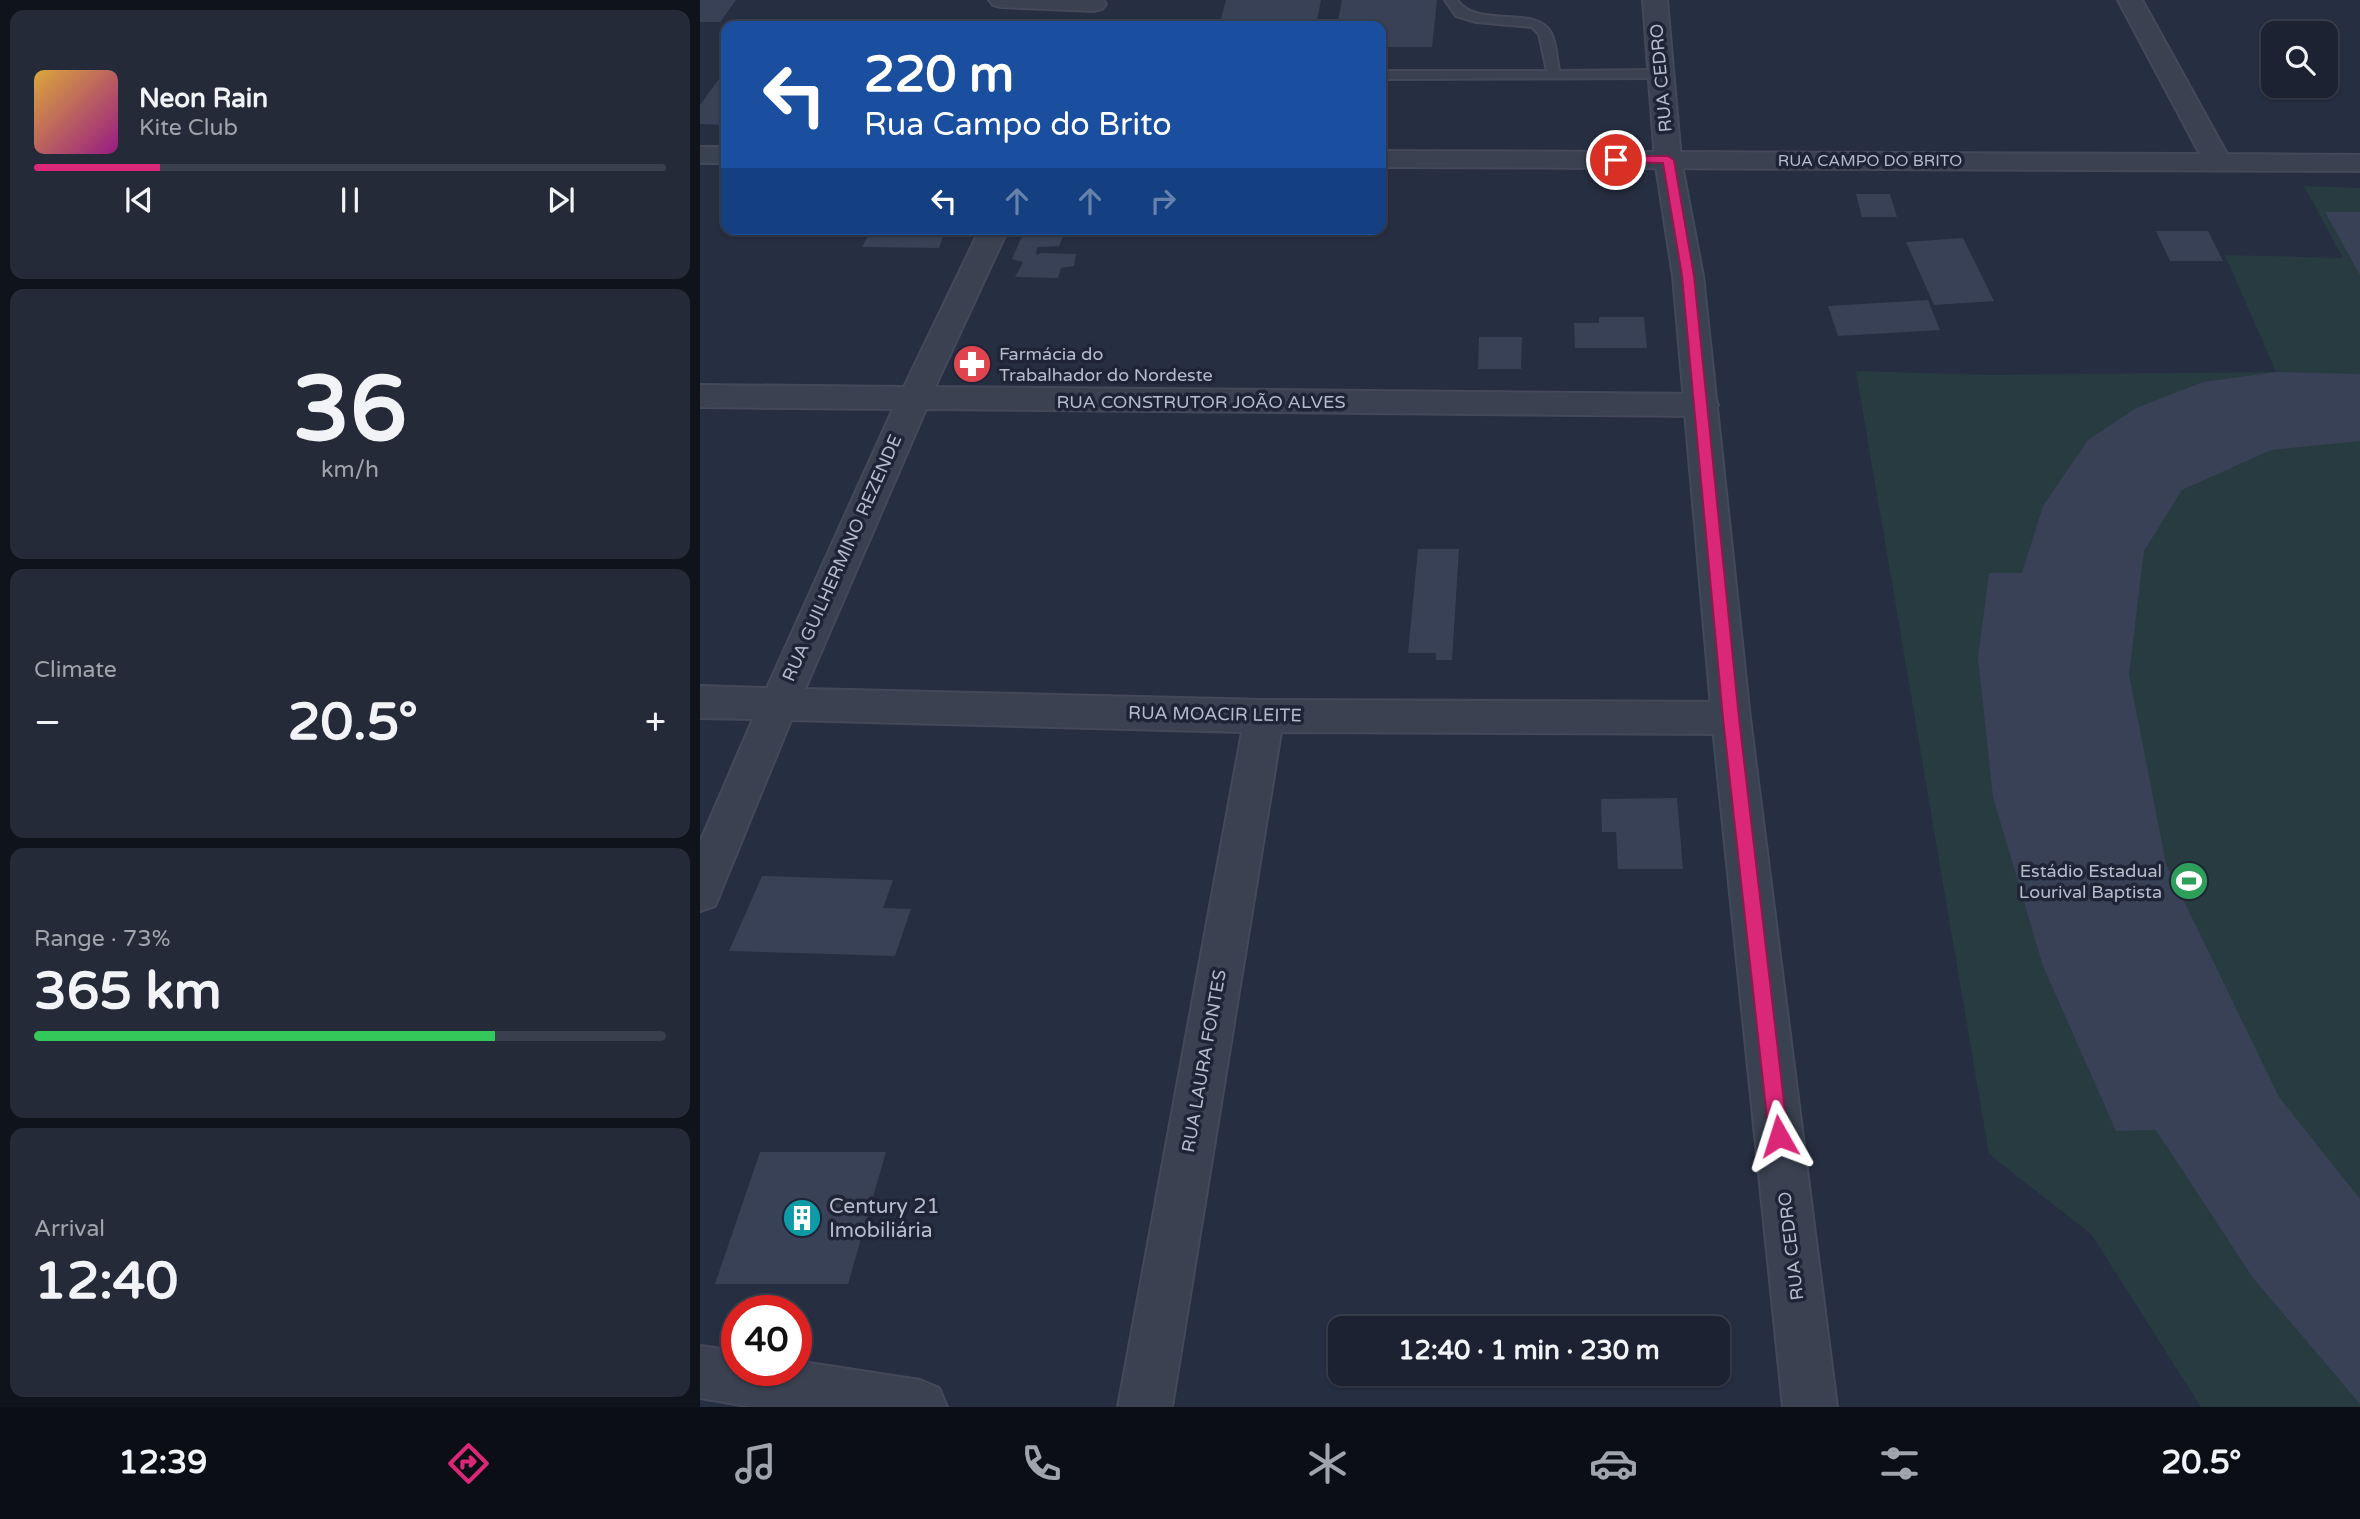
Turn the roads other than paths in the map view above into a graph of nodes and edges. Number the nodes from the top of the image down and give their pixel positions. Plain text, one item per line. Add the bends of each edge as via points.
1 (1001, 0) edge
2 (1451, 0) edge
3 (1655, 0) edge
4 (2130, 0) edge
5 (1092, 10) edge
6 (1660, 74) junction
7 (1386, 75) edge
8 (1554, 75) junction
9 (700, 155) edge
10 (721, 155) edge
11 (1386, 159) edge
12 (1668, 160) junction
13 (2360, 163) edge
14 (2219, 164) junction
15 (991, 235) edge
16 (700, 396) edge
17 (912, 400) junction
18 (1702, 405) junction
19 (700, 702) edge
20 (777, 704) junction
21 (1264, 716) junction
22 (1731, 718) junction
23 (700, 892) edge
24 (700, 1373) edge
25 (920, 1407) edge
26 (1144, 1407) edge
27 (1810, 1407) edge

1 - 5 street
2 - 8 lane via 1460,13 1476,18 1535,24 1545,33
3 - 6 street, RUA CEDRO
4 - 14 street
6 - 8 lane
6 - 12 street, RUA CEDRO
7 - 8 lane
9 - 10 street
11 - 12 street, RUA CAMPO DO BRITO
12 - 14 street, RUA CAMPO DO BRITO
12 - 18 street, RUA CEDRO via 1688,276
13 - 14 street, RUA CAMPO DO BRITO
15 - 17 street, RUA GUILHERMINO REZENDE
16 - 17 street, RUA CONSTRUTOR JOÃO ALVES
17 - 18 street, RUA CONSTRUTOR JOÃO ALVES
17 - 20 street, RUA GUILHERMINO REZENDE
18 - 22 street, RUA CEDRO
19 - 20 street, RUA MOACIR LEITE
20 - 21 street, RUA MOACIR LEITE
20 - 23 street, RUA GUILHERMINO REZENDE
21 - 22 street, RUA MOACIR LEITE
21 - 26 street, RUA LAURA FONTES
22 - 27 street, RUA CEDRO
24 - 25 street

